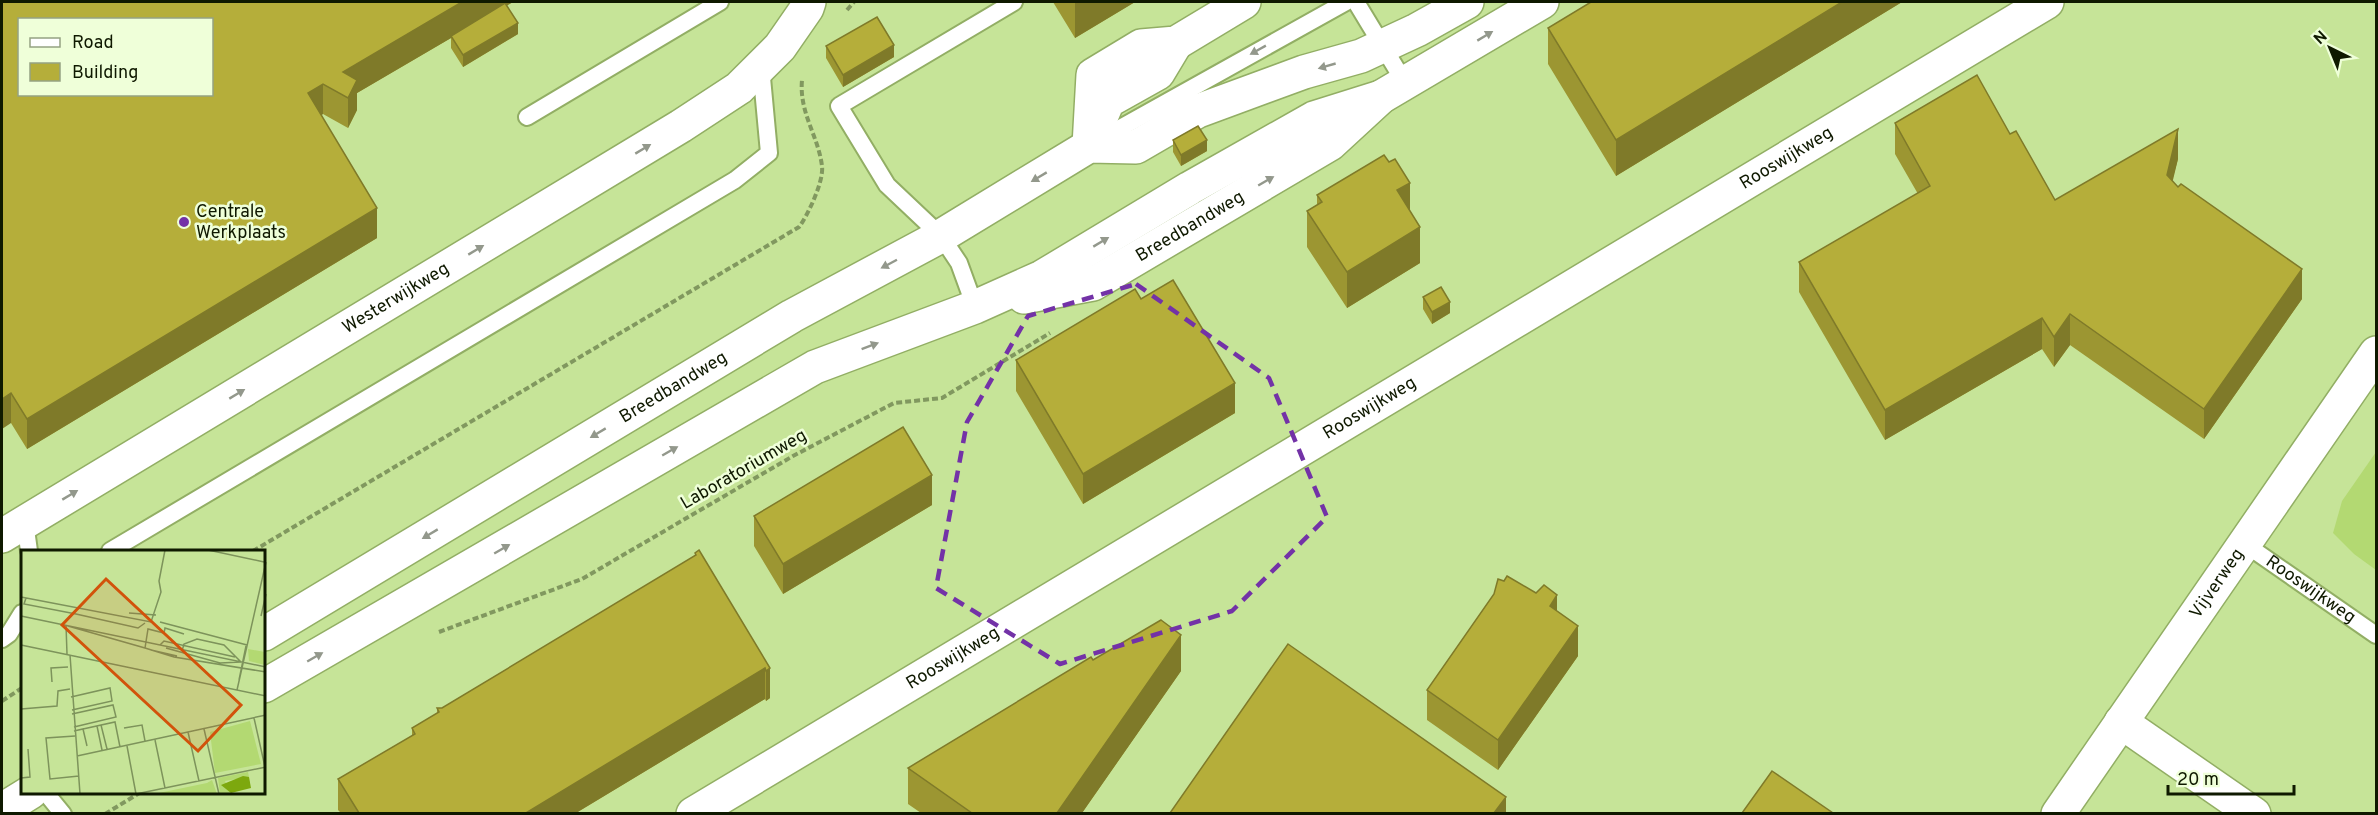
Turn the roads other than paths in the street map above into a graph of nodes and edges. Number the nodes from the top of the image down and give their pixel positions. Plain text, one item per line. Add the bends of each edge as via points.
1 (720, 2) edge
2 (809, 2) edge
3 (1014, 2) edge
4 (1244, 2) edge
5 (1346, 2) edge
6 (1356, 2) edge
7 (1467, 2) edge
8 (1542, 2) edge
9 (2047, 2) edge
10 (1383, 46) junction
11 (761, 65) junction
12 (1393, 90) junction
13 (527, 117) dead end
14 (1089, 146) junction
15 (941, 236) junction
16 (975, 307) junction
17 (2376, 353) edge
18 (19, 536) edge
19 (2245, 544) junction
20 (112, 550) edge
21 (21, 615) edge
22 (266, 633) edge
23 (2376, 635) edge
24 (2, 639) edge
25 (266, 685) edge
26 (2121, 722) junction
27 (28, 794) edge
28 (47, 794) edge
29 (2, 810) edge
30 (63, 813) edge
31 (693, 813) edge
32 (2058, 813) edge
33 (2254, 813) edge

1 - 13 lane
2 - 11 street, Westerwijkweg via 780,47
3 - 15 lane via 839,106 887,185
4 - 14 street via 1176,43 1141,46 1093,75
5 -> 14 lane, Breedbandweg
6 - 10 lane
7 - 10 street
12 -> 8 street, Breedbandweg
9 - 31 street, Rooswijkweg
10 - 12 lane
10 -> 14 street via 1198,111 1136,147
18 -> 11 street, Westerwijkweg via 681,126 739,88
11 - 20 lane via 769,153 735,180
16 -> 12 street, Breedbandweg via 1042,277 1314,118
14 -> 15 street, Breedbandweg
15 - 16 lane via 959,263
15 -> 22 street, Breedbandweg via 792,316
25 -> 16 street, Breedbandweg via 815,367
17 - 19 street, Vijverweg
19 - 23 lane, Rooswijkweg
19 - 26 street, Vijverweg
21 - 24 lane
26 - 32 street, Vijverweg
26 - 33 street
27 - 29 street
28 - 30 lane

